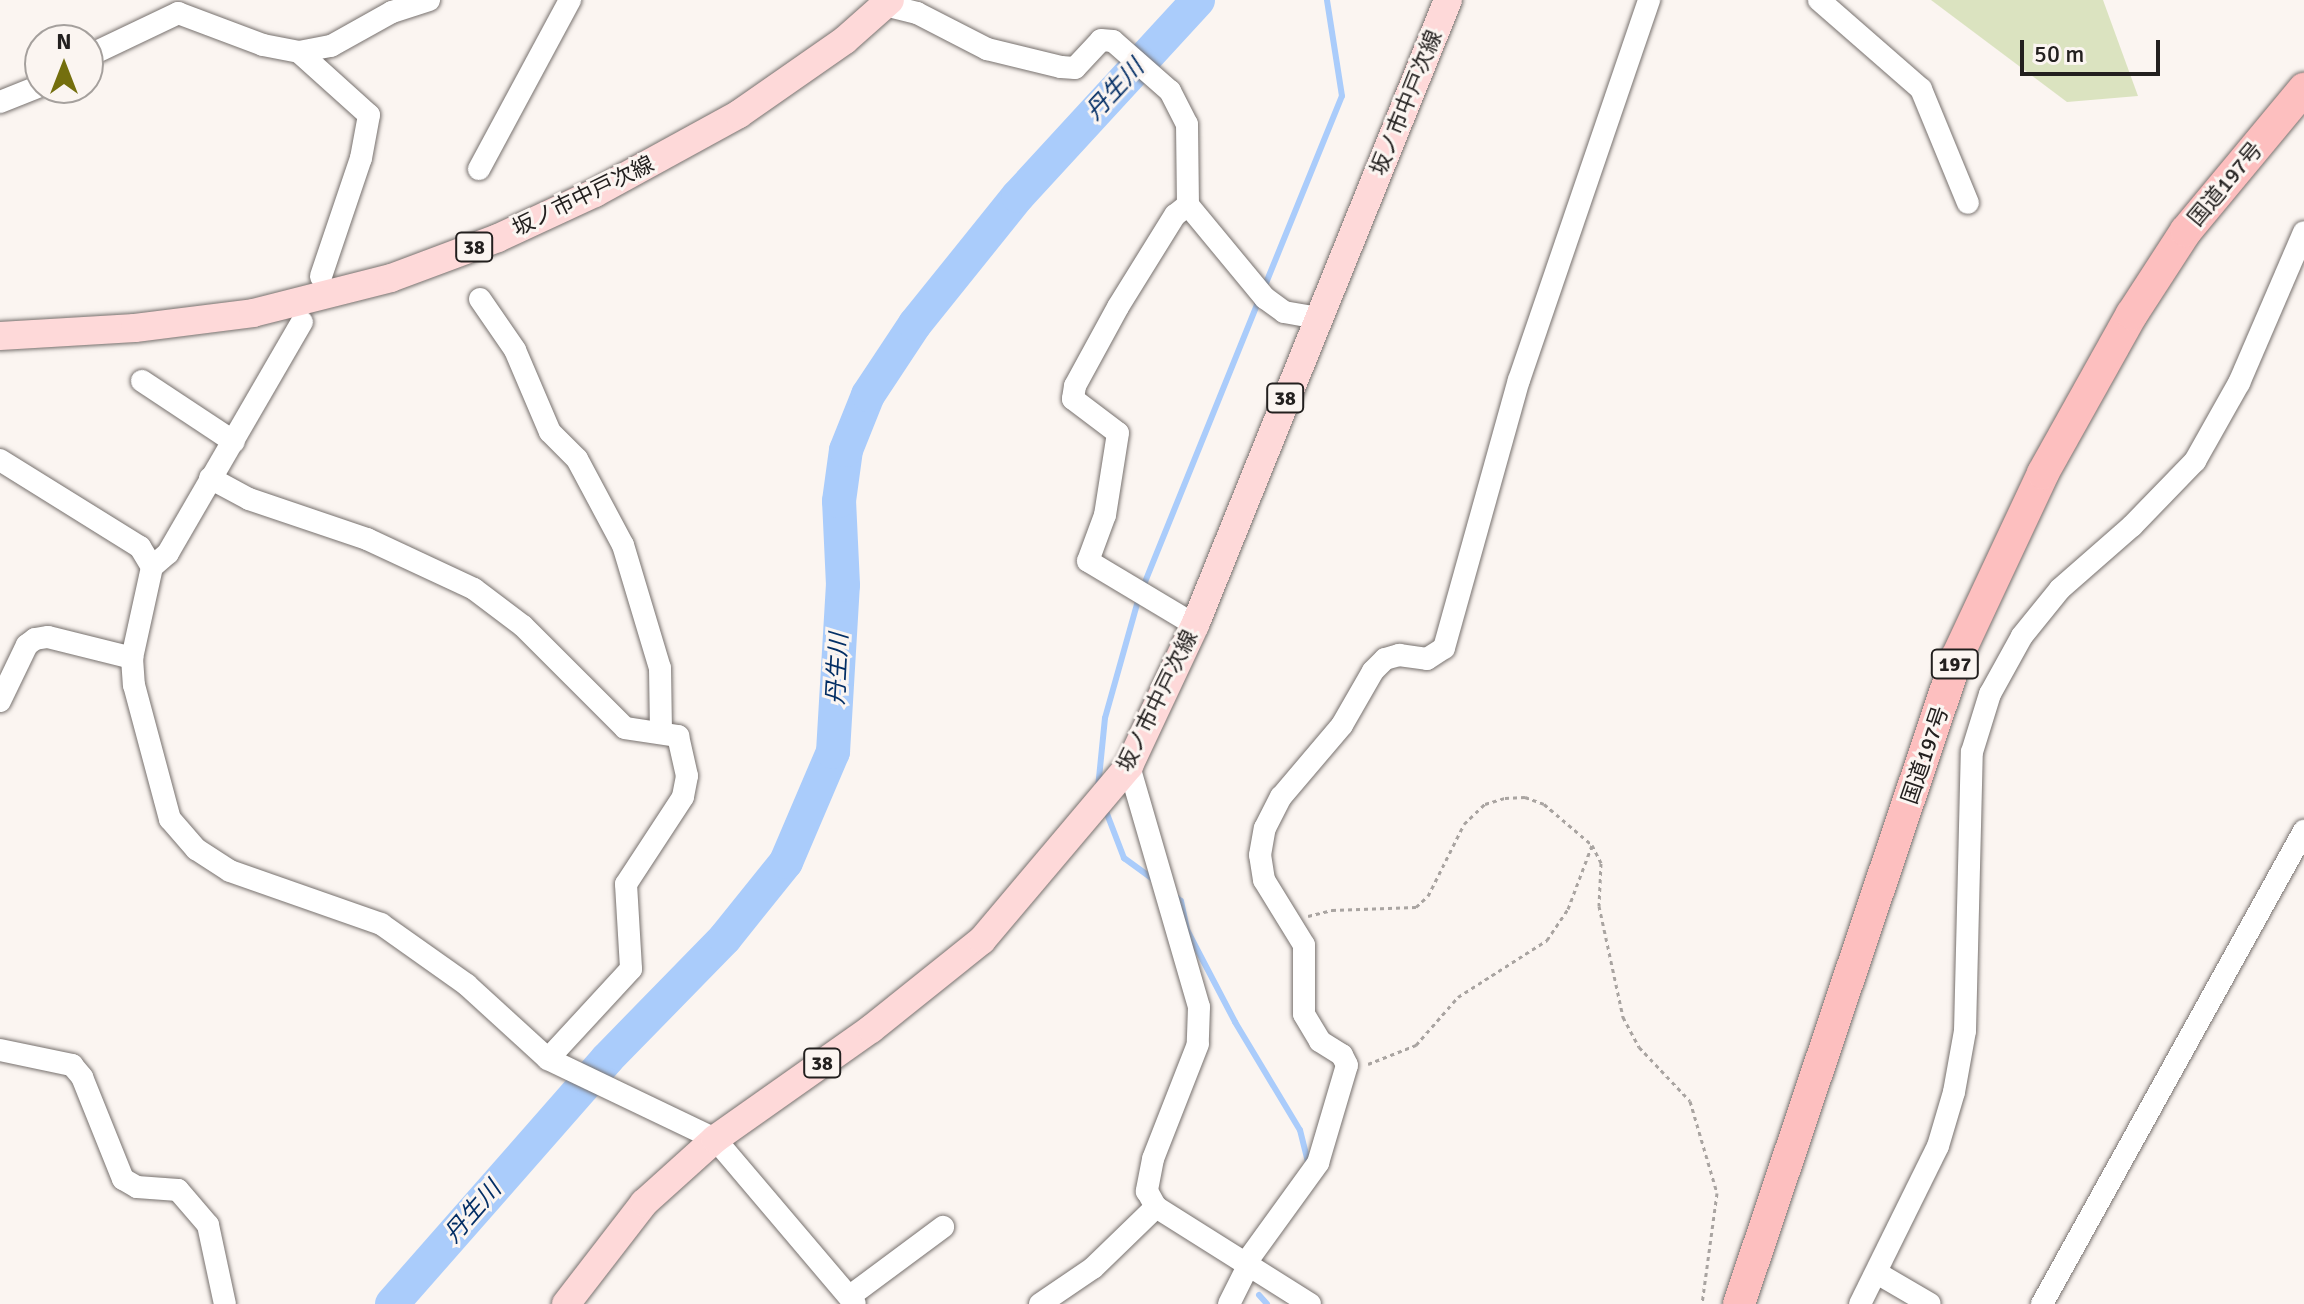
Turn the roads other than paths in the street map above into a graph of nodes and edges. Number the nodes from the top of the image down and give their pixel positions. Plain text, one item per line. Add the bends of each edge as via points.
1 (429, 0) edge
2 (570, 0) edge
3 (1448, 0) edge
4 (1649, 0) edge
5 (1819, 0) edge
6 (877, 5) edge
7 (174, 6) edge
8 (104, 47) edge
9 (299, 52) junction
10 (2304, 89) edge
11 (24, 92) edge
12 (0, 102) edge
13 (479, 169) dead end
14 (1968, 203) dead end
15 (1188, 205) junction
16 (2304, 232) edge
17 (321, 276) dead end
18 (480, 299) dead end
19 (1317, 318) junction
20 (302, 322) dead end
21 (0, 336) edge
22 (142, 381) dead end
23 (234, 442) junction
24 (0, 460) edge
25 (210, 478) junction
26 (152, 567) junction
27 (1195, 625) junction
28 (132, 658) junction
29 (0, 701) edge
30 (661, 730) junction
31 (1129, 766) junction
32 (2304, 831) edge
33 (0, 1050) edge
34 (551, 1060) junction
35 (715, 1139) junction
36 (1156, 1207) junction
37 (943, 1227) dead end
38 (1247, 1265) junction
39 (1877, 1273) junction
40 (852, 1300) edge
41 (225, 1304) edge
42 (566, 1304) edge
43 (1040, 1304) edge
44 (1229, 1304) edge
45 (1310, 1304) edge
46 (1739, 1304) edge
47 (1860, 1304) edge
48 (1930, 1304) edge
49 (2042, 1304) edge

1 - 9 street via 392,12 331,46
2 - 13 street
3 - 19 main road, 坂ノ市中戸次線 / 38
4 - 38 street via 1519,380 1444,648 1427,659 1385,659 1342,725 1281,797 1265,828 1260,855 1264,880 1304,945 1304,1014 1320,1041 1342,1055 1347,1065 1318,1163
5 - 14 street via 1921,89
6 - 15 street via 917,13 987,49 1061,67 1075,68 1101,40 1113,41 1170,91 1187,124
6 - 21 main road, 坂ノ市中戸次線 / 38 via 739,114 595,193 391,278 253,313 135,328
7 - 8 street
7 - 9 street via 263,45
9 - 17 street via 369,115 369,131
10 - 46 highway, 国道197号 / 197 via 2186,231 2132,314 2043,473 1957,657
11 - 12 street
15 - 19 street via 1265,298 1284,312
15 - 27 street via 1175,215 1118,307 1073,399 1118,433 1105,515 1088,561
16 - 39 street via 2239,383 2195,461 2060,589 2022,636 1990,694 1972,752 1965,1031 1954,1092 1938,1146
18 - 30 street via 521,361 550,432 577,459 623,545 660,668
19 - 27 main road, 坂ノ市中戸次線 / 38
20 - 23 street
22 - 23 street
23 - 25 street
24 - 26 street via 140,547
25 - 26 street via 168,553
25 - 30 street via 249,499 367,539 474,589 523,626 625,728
26 - 28 street
27 - 31 main road, 坂ノ市中戸次線 / 38
28 - 29 street via 48,637 35,639 27,645
28 - 34 street via 159,789 170,819 196,849 230,871 381,924 467,985
30 - 34 street via 678,736 687,776 683,797 626,884 631,969
31 - 35 main road, 坂ノ市中戸次線 / 38 via 982,940 871,1029
31 - 36 street via 1199,1007 1198,1044 1153,1159 1147,1191
32 - 49 street
33 - 41 street via 72,1065 82,1077 123,1179 137,1187 178,1190 208,1225
34 - 35 street
35 - 40 street
35 - 42 main road, 坂ノ市中戸次線 / 38 via 644,1203
36 - 38 street
36 - 43 street via 1093,1268
37 - 40 street
38 - 44 street
38 - 45 street
39 - 47 street
39 - 48 street

